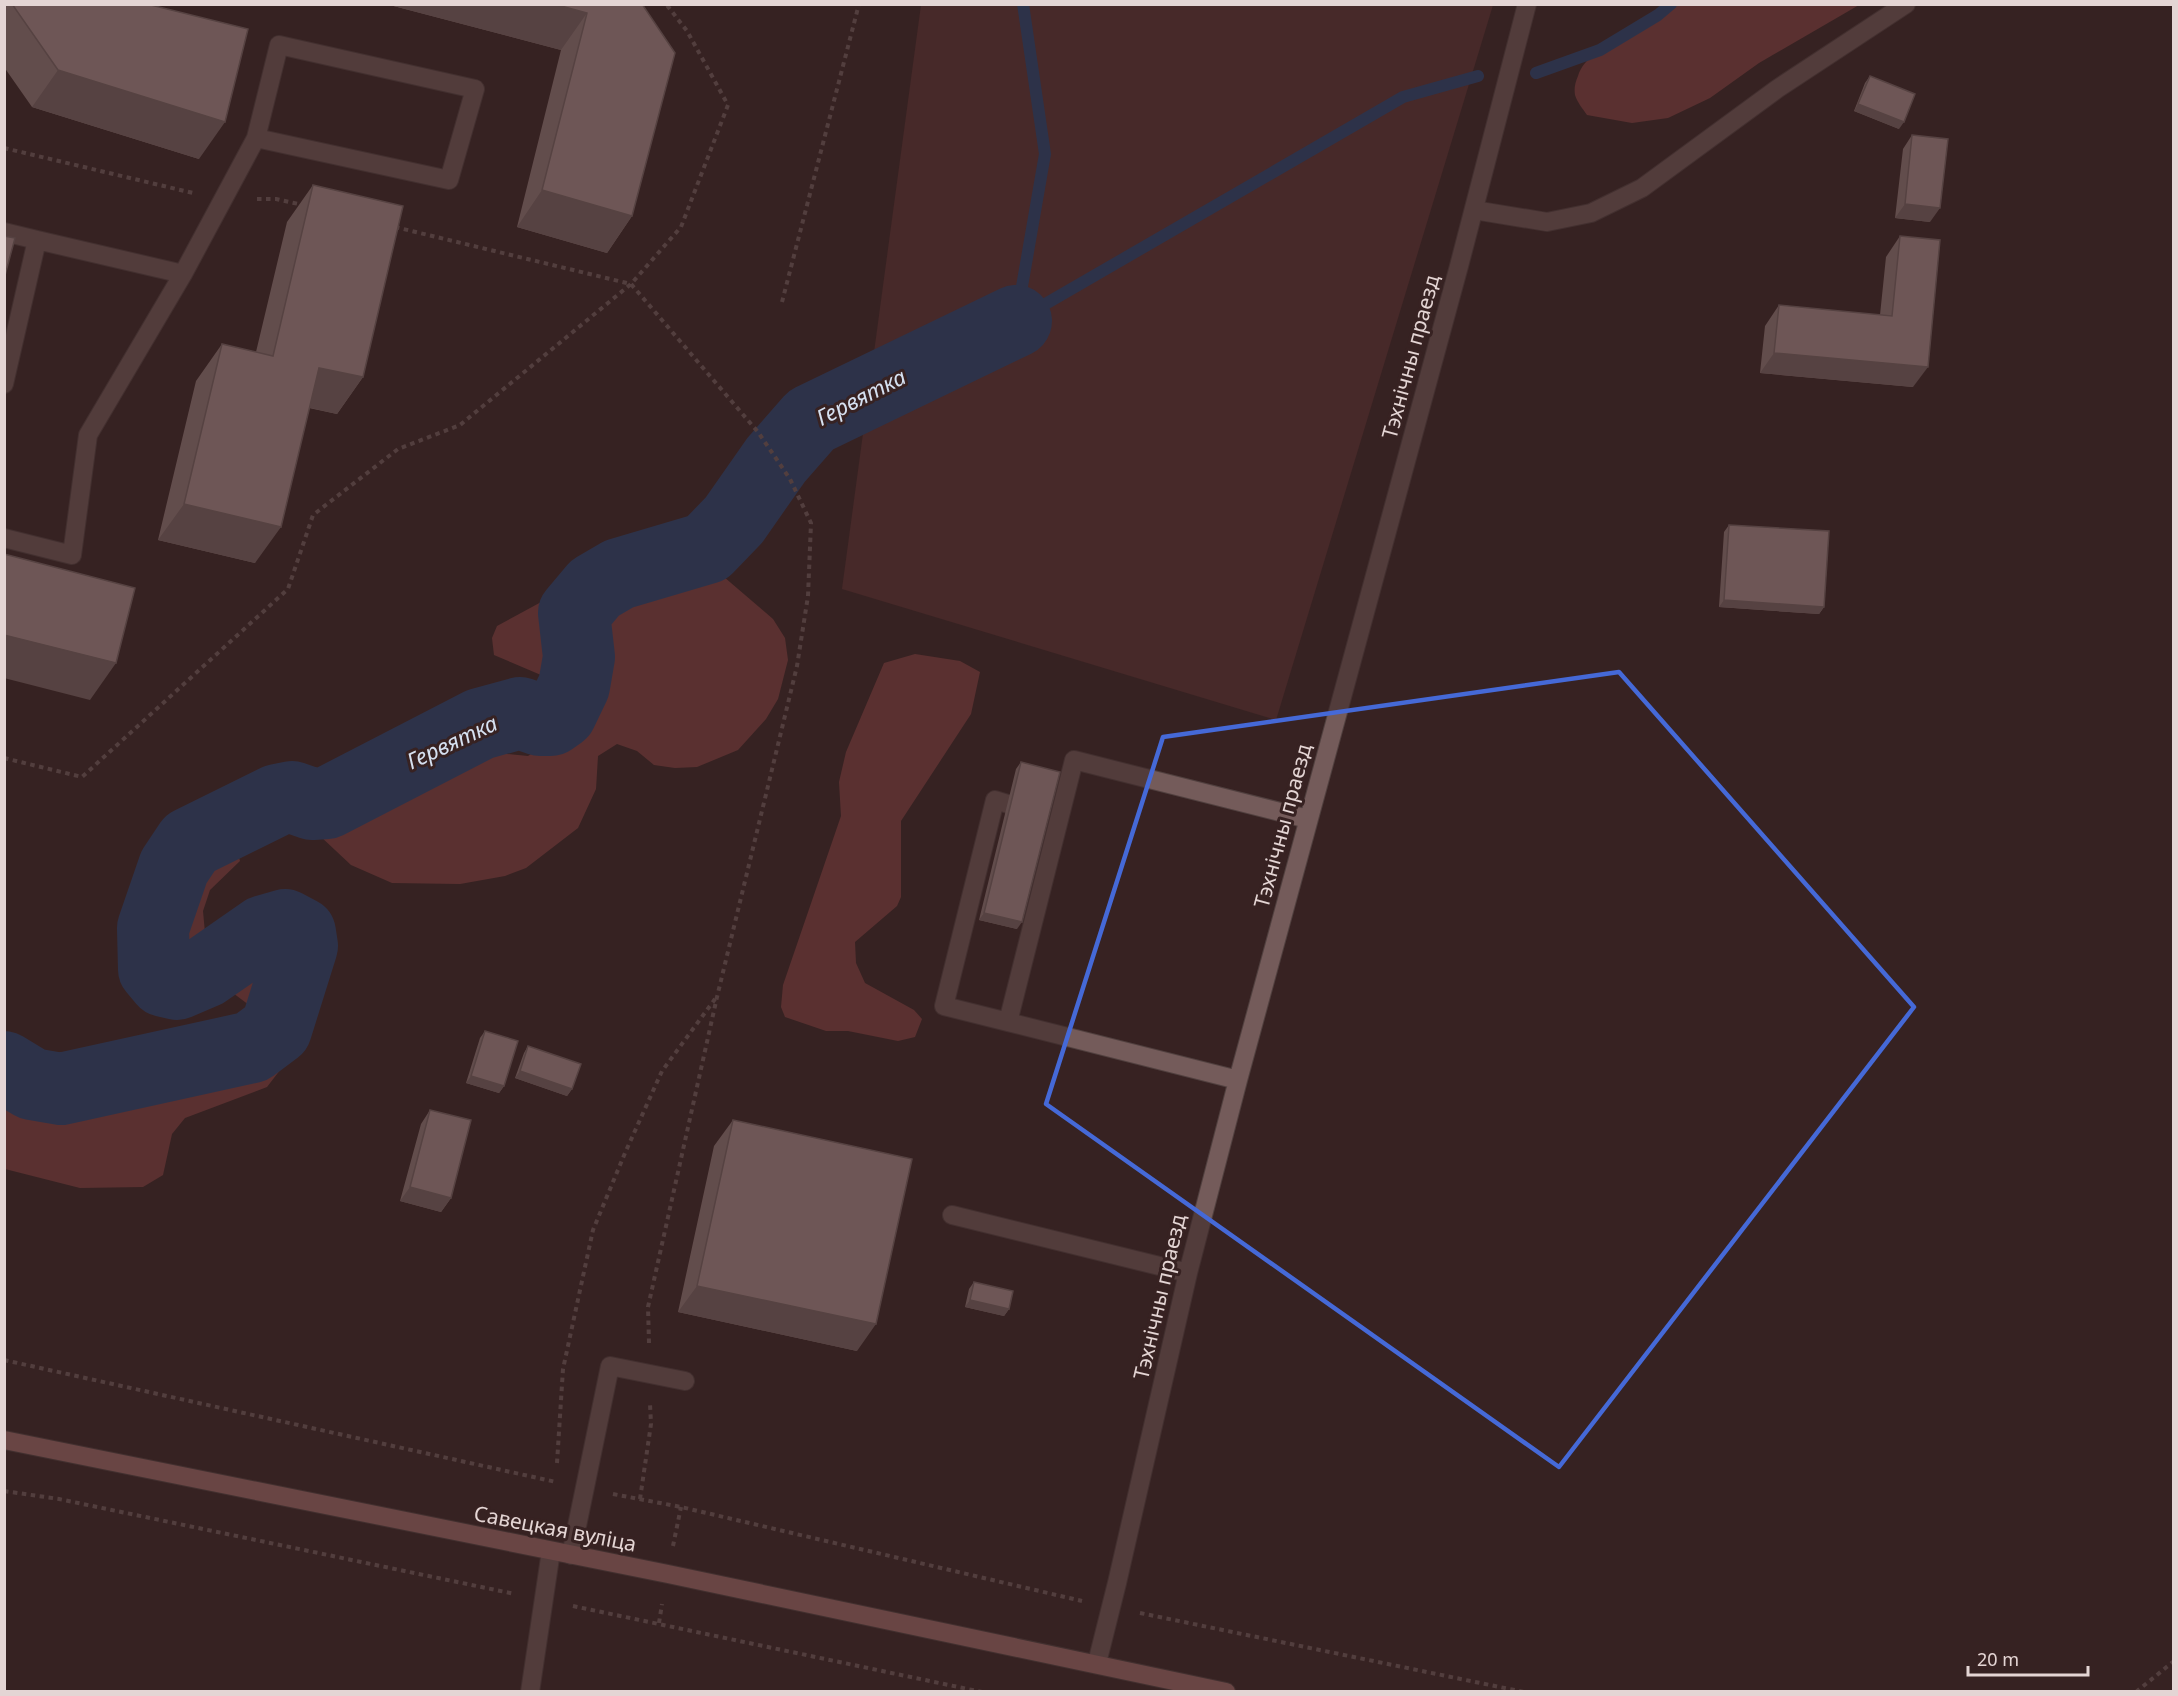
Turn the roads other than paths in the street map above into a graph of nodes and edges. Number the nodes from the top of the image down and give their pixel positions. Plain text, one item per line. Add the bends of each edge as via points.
1 (1527, 4) edge
2 (1906, 4) edge
3 (256, 138) junction
4 (1474, 210) junction
5 (4, 232) edge
6 (38, 240) junction
7 (183, 274) junction
8 (4, 384) edge
9 (4, 538) edge
10 (1008, 804) edge
11 (1308, 819) junction
12 (1008, 1022) junction
13 (1238, 1080) junction
14 (952, 1215) dead end
15 (1188, 1273) junction
16 (685, 1382) dead end
17 (4, 1440) edge
18 (551, 1551) junction
19 (571, 1555) junction
20 (1097, 1663) junction
21 (530, 1692) edge
22 (1226, 1692) edge

1 - 4 street, Тэхнічны праезд
2 - 4 street via 1777,89 1642,188 1592,213 1547,222
3 - 3 street via 449,180 475,89 279,45
3 - 7 street
4 - 11 street, Тэхнічны праезд
5 - 6 street
6 - 7 street
6 - 8 street
7 - 9 street via 88,435 72,555
10 - 12 street via 995,800 992,842 944,1006
11 - 12 street via 1074,760 1053,815 1032,898
11 - 13 street, Тэхнічны праезд
12 - 13 street
13 - 15 street, Тэхнічны праезд
14 - 15 street
15 - 20 street, Тэхнічны праезд
16 - 19 street via 610,1366
17 - 18 main road, Савецкая вуліца
18 - 19 main road, Савецкая вуліца
18 - 21 street
19 - 20 main road, Савецкая вуліца
20 - 22 main road, Савецкая вуліца

